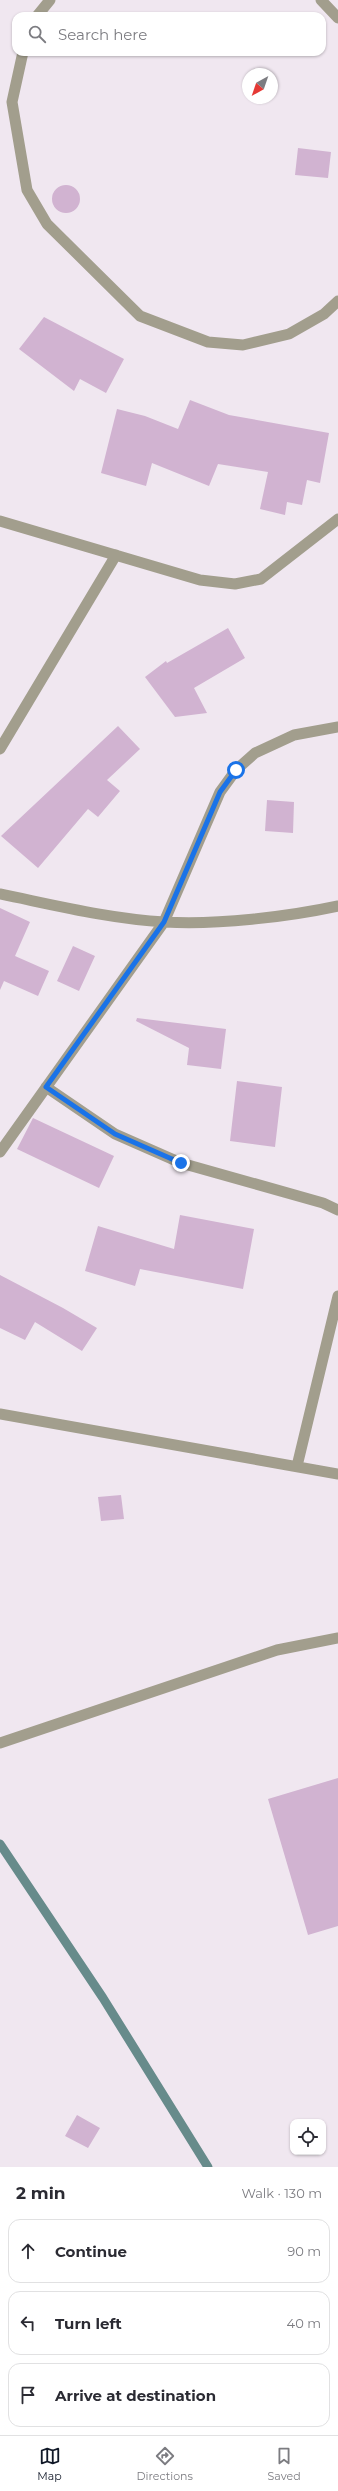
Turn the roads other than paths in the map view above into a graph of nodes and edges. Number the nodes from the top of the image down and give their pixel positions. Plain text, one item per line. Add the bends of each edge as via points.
1 (50, 0) edge
2 (321, 0) edge
3 (40, 12) edge
4 (338, 18) edge
5 (22, 56) edge
6 (338, 301) edge
7 (338, 519) edge
8 (0, 521) edge
9 (116, 555) junction
10 (338, 727) edge
11 (0, 749) edge
12 (0, 894) edge
13 (338, 906) edge
14 (164, 922) junction
15 (46, 1087) junction
16 (0, 1152) edge
17 (338, 1210) edge
18 (338, 1296) edge
19 (0, 1414) edge
20 (297, 1466) junction
21 (338, 1474) edge
22 (338, 1638) edge
23 (0, 1743) edge

1 - 3 street
2 - 4 street
5 - 6 street via 12,102 27,190 47,224 140,316 208,342 243,345 289,334 324,314
7 - 9 street via 261,579 235,584 200,580
8 - 9 street
9 - 11 street
10 - 14 street via 294,735 255,753 236,770 220,792
12 - 14 street via 72,909
13 - 14 street via 306,913 197,922
14 - 15 street
15 - 16 street
15 - 17 street via 115,1134 181,1163 323,1203
18 - 20 street
19 - 20 street
20 - 21 street
22 - 23 street via 277,1650

